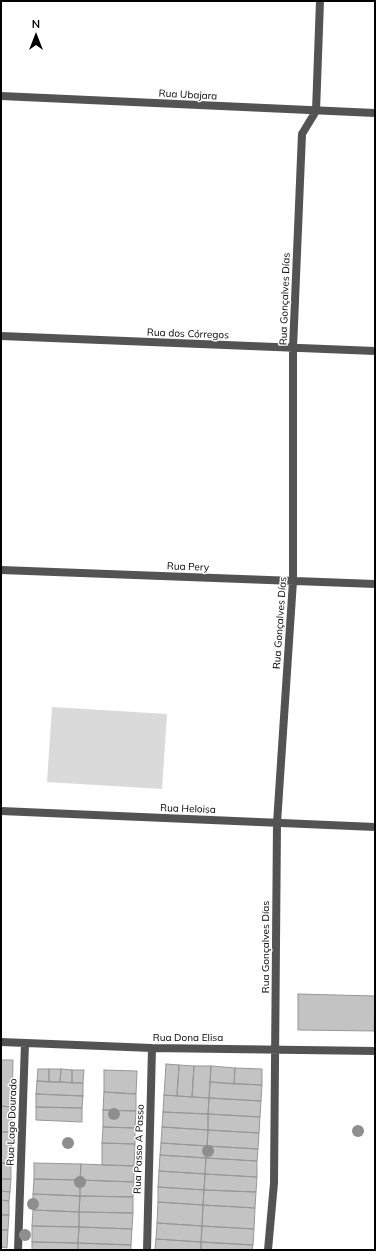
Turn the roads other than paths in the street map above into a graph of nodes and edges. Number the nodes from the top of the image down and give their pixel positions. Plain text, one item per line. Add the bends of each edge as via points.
1 (320, 1) edge
2 (1, 96) edge
3 (316, 111) junction
4 (375, 113) edge
5 (1, 336) edge
6 (293, 348) junction
7 (375, 351) edge
8 (1, 570) edge
9 (293, 581) junction
10 (375, 584) edge
11 (1, 811) edge
12 (277, 822) junction
13 (375, 827) edge
14 (1, 1042) edge
15 (25, 1043) junction
16 (152, 1048) junction
17 (276, 1049) junction
18 (375, 1051) edge
19 (18, 1250) edge
20 (147, 1250) edge
21 (268, 1250) edge

1 - 3 street, Rua Gonçalves Días
2 - 3 street, Rua Ubajara
3 - 4 street, Rua Ubajara
3 - 6 street, Rua Gonçalves Días via 302,134
5 - 6 street, Rua dos Córregos
6 - 7 street, Rua dos Córregos
6 - 9 street, Rua Gonçalves Días
8 - 9 street, Rua Pery
9 - 10 street, Rua Pery
9 - 12 street, Rua Gonçalves Días
11 - 12 street, Rua Heloisa
12 - 13 street, Rua Heloisa
12 - 17 street, Rua Gonçalves Días
14 - 15 street, Rua Dona Elisa
15 - 16 street, Rua Dona Elisa
15 - 19 street, Rua Lago Dourado
16 - 17 street, Rua Dona Elisa
16 - 20 street, Rua Passo A Passo
17 - 18 street, Rua Dona Elisa
17 - 21 street, Rua Gonçalves Días via 274,1183

